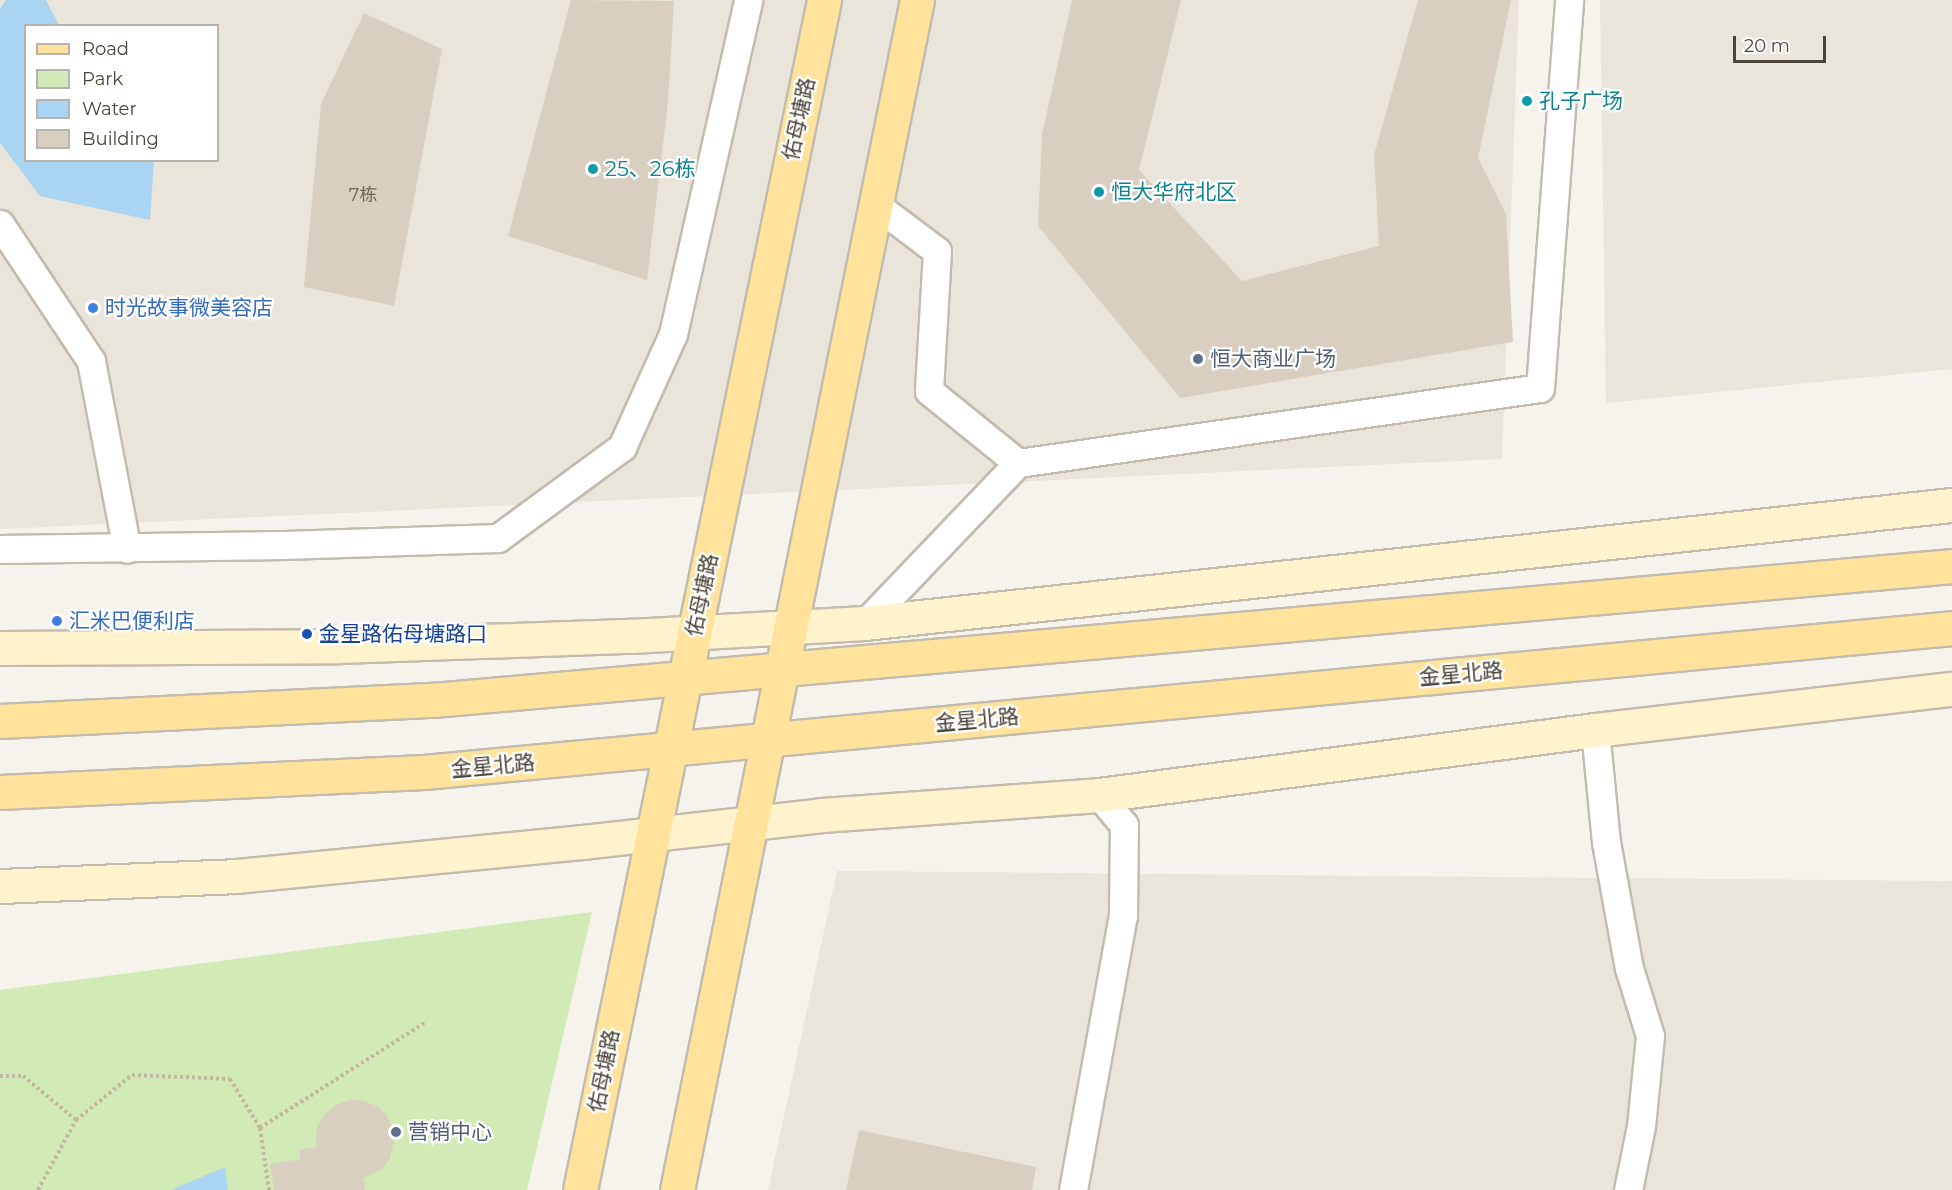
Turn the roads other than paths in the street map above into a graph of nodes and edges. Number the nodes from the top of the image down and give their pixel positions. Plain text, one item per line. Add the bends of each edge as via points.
1 (748, 0) edge
2 (824, 0) edge
3 (917, 0) edge
4 (1569, 0) edge
5 (876, 206) junction
6 (0, 224) edge
7 (1018, 463) junction
8 (1952, 505) edge
9 (0, 549) edge
10 (127, 549) junction
11 (1952, 567) edge
12 (865, 623) junction
13 (790, 627) junction
14 (1952, 628) edge
15 (694, 632) junction
16 (0, 648) edge
17 (782, 670) junction
18 (685, 678) junction
19 (1952, 689) edge
20 (0, 721) edge
21 (1595, 730) junction
22 (768, 740) junction
23 (670, 749) junction
24 (0, 792) edge
25 (1099, 795) junction
26 (751, 823) junction
27 (652, 834) junction
28 (0, 886) edge
29 (580, 1190) edge
30 (677, 1190) edge
31 (1073, 1190) edge
32 (1628, 1190) edge

1 - 10 street via 673,334 622,447 498,538
2 - 15 main road, 佑母塘路
3 - 5 main road
4 - 7 street via 1540,388
5 - 7 street via 937,251 928,391
5 - 13 main road
6 - 10 street via 91,361
7 - 12 street
8 - 12 street
9 - 10 street
11 - 17 main road
12 - 13 street
13 - 15 street
13 - 17 main road
14 - 22 main road, 金星北路
15 - 16 street via 339,646
15 - 18 main road, 佑母塘路
17 - 18 main road
17 - 22 main road
18 - 20 main road via 433,700
18 - 23 main road, 佑母塘路
19 - 21 street
21 - 25 street
21 - 32 street via 1606,842 1629,968 1650,1036 1641,1126
22 - 23 main road, 金星北路
22 - 26 main road
23 - 24 main road, 金星北路 via 424,772
23 - 27 main road, 佑母塘路
25 - 26 street via 821,814
25 - 31 street via 1124,825 1123,916
26 - 27 street
26 - 30 main road
27 - 28 street via 236,876
27 - 29 main road, 佑母塘路

